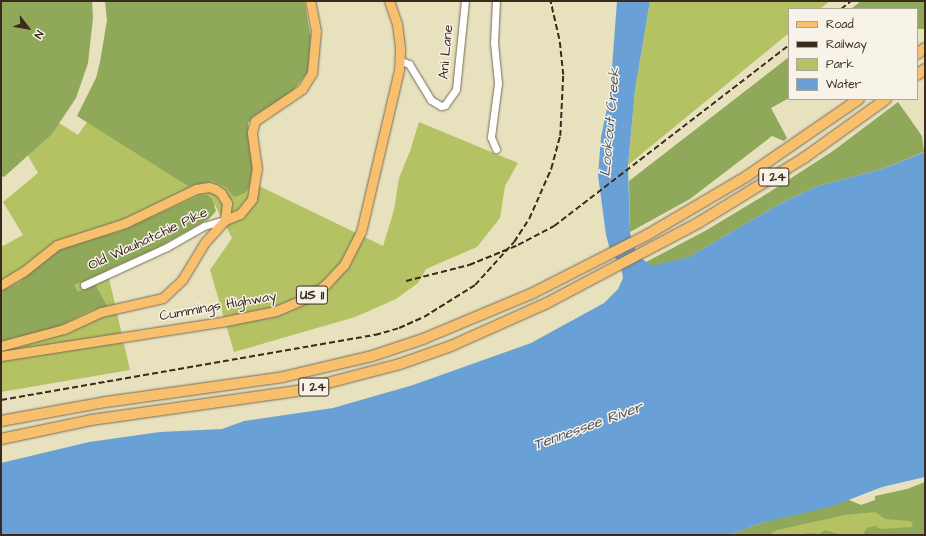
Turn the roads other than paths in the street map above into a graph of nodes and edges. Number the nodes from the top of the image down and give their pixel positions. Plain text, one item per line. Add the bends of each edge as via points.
1 (310, 1) edge
2 (389, 1) edge
3 (465, 1) edge
4 (496, 1) edge
5 (399, 60) junction
6 (858, 100) edge
7 (885, 100) edge
8 (496, 149) dead end
9 (225, 220) junction
10 (1, 285) edge
11 (84, 285) dead end
12 (1, 346) edge
13 (1, 356) edge
14 (1, 421) edge
15 (1, 438) edge

1 - 9 main road, Old Wauhatchie Pike via 316,31 312,73 302,89 255,121 252,132 257,169 252,198 240,214
2 - 5 main road, Cummings Highway / US 11 via 397,24
3 - 5 street, Ani Lane via 456,89 445,105 441,106 431,100 409,64
4 - 8 street via 494,43 498,83 491,138
5 - 13 main road, Cummings Highway / US 11 via 361,232 344,265 318,292 288,307 242,318
6 - 14 highway, I 24 via 747,176 647,235 481,317 372,356 283,377 106,402
7 - 15 highway, I 24 via 804,158 656,247 494,328 415,359 297,391 91,420
9 - 10 main road via 225,197 215,188 202,187 125,223 56,245 23,272
9 - 11 street, Old Wauhatchie Pike via 204,226 168,247
9 - 12 main road via 205,242 182,280 163,298 101,312 64,330

